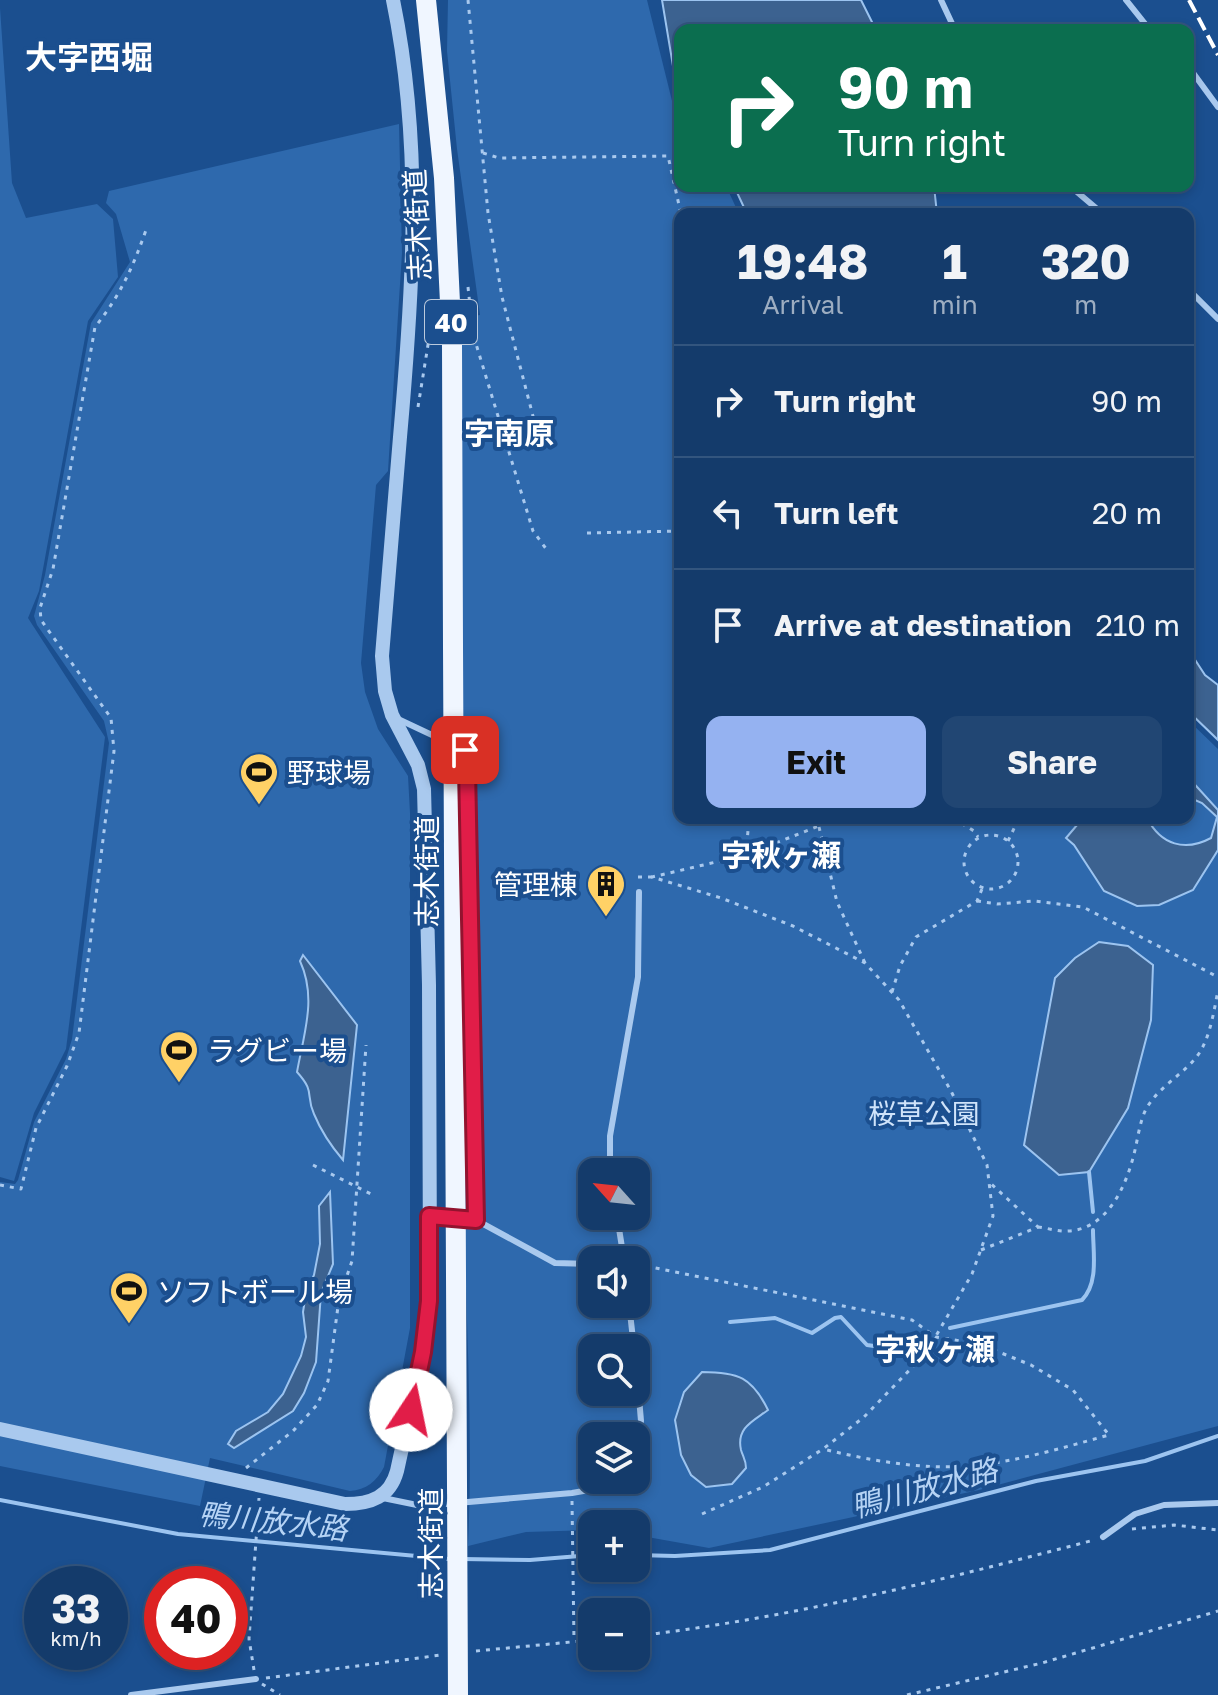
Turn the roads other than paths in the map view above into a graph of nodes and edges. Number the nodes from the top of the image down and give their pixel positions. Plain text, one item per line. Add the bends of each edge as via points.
1 (393, 0) edge
2 (426, 0) edge
3 (941, 0) edge
4 (1126, 0) edge
5 (952, 24) edge
6 (1145, 24) edge
7 (1194, 74) edge
8 (1218, 107) edge
9 (1077, 192) edge
10 (1096, 208) edge
11 (1194, 295) edge
12 (1218, 319) edge
13 (392, 715) junction
14 (639, 892) dead end
15 (610, 1158) edge
16 (429, 1216) junction
17 (476, 1220) junction
18 (578, 1264) edge
19 (0, 1429) edge
20 (578, 1492) edge
21 (379, 1498) junction
22 (1218, 1503) edge
23 (1103, 1537) road end
24 (256, 1679) road end
25 (131, 1695) edge
26 (458, 1695) edge

1 - 13 street via 411,120 414,242 382,656
2 - 26 main road, 志木街道 / 40, bridge via 450,305
3 - 5 lane
4 - 6 lane
7 - 8 lane
9 - 10 lane
11 - 12 lane
13 - 16 street via 413,753 424,789
13 - 17 lane via 465,750
14 - 15 lane via 638,977
16 - 17 lane
16 - 21 street via 423,1352 395,1480
17 - 18 lane via 555,1263
19 - 21 street via 332,1502 359,1504
20 - 21 lane via 422,1506
22 - 23 lane via 1149,1509
24 - 25 lane

